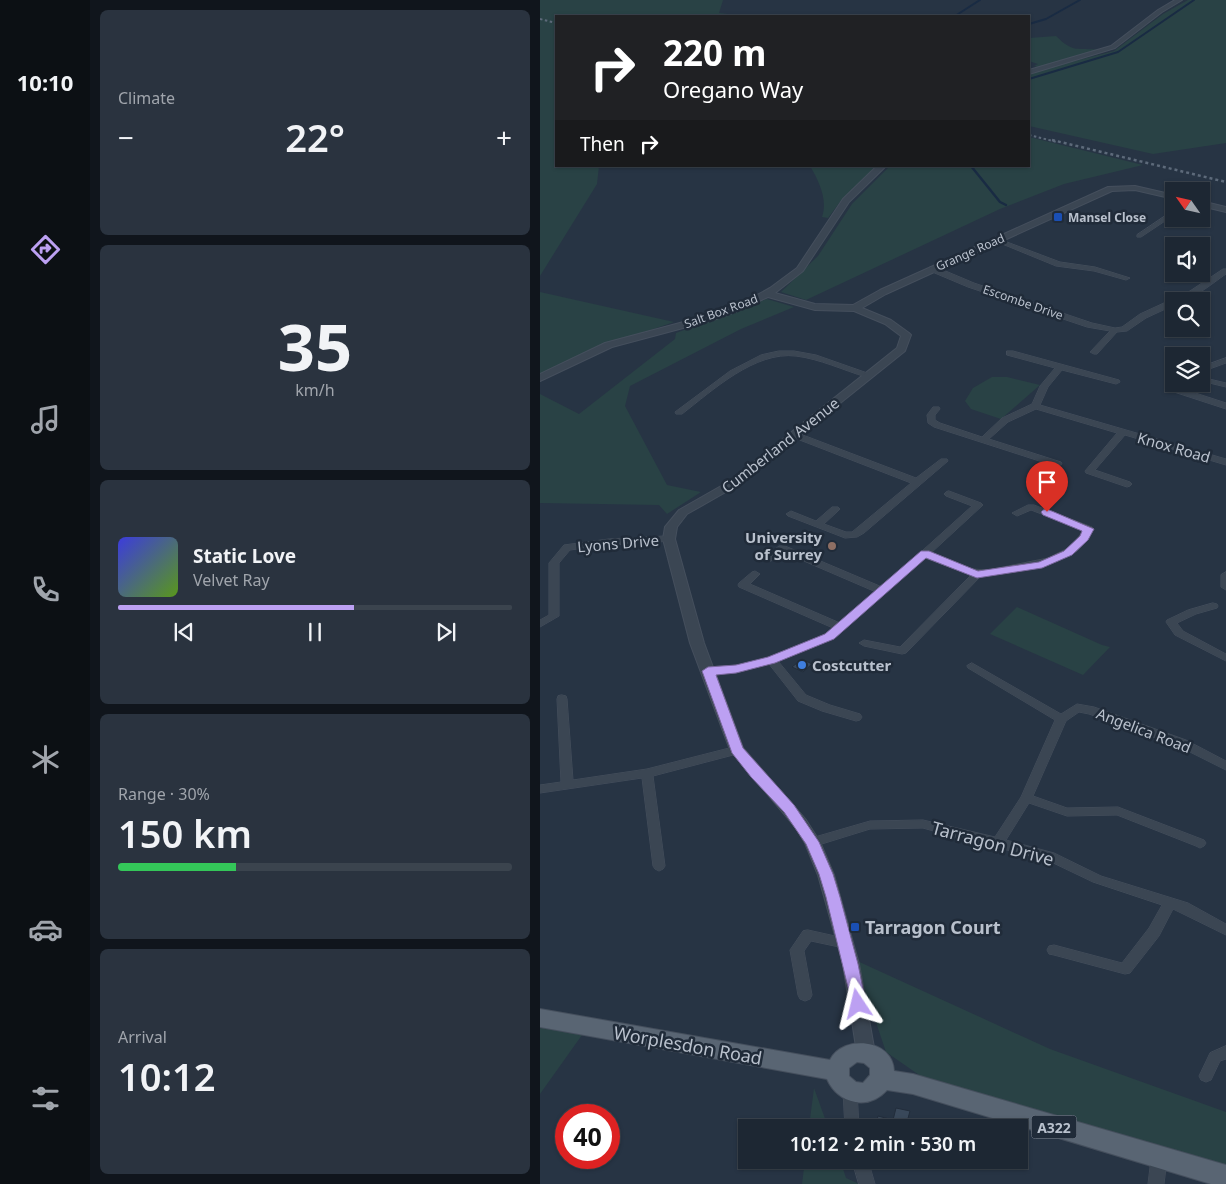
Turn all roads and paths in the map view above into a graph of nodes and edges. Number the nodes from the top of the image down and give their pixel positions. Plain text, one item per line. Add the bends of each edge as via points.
1 (1179, 0) edge
2 (1030, 72) edge
3 (881, 167) edge
4 (1165, 195) edge
5 (1210, 206) edge
6 (1226, 210) edge
7 (1165, 218) edge
8 (1139, 236) dead end
9 (997, 240) junction
10 (933, 269) junction
11 (1226, 271) edge
12 (1126, 278) dead end
13 (767, 294) junction
14 (855, 308) junction
15 (1115, 330) junction
16 (1094, 352) dead end
17 (1010, 353) dead end
18 (1226, 360) edge
19 (1210, 366) edge
20 (1060, 367) junction
21 (869, 375) junction
22 (540, 378) edge
23 (1210, 381) edge
24 (1116, 382) dead end
25 (1226, 385) edge
26 (1183, 392) edge
27 (1035, 406) junction
28 (1226, 406) edge
29 (936, 409) dead end
30 (679, 412) dead end
31 (1122, 433) junction
32 (795, 435) junction
33 (983, 440) junction
34 (944, 461) dead end
35 (1226, 462) edge
36 (1058, 464) dead end
37 (917, 482) junction
38 (1127, 484) dead end
39 (950, 494) dead end
40 (835, 510) dead end
41 (1017, 513) dead end
42 (791, 514) dead end
43 (818, 524) junction
44 (669, 539) junction
45 (925, 554) junction
46 (768, 559) dead end
47 (755, 574) dead end
48 (977, 574) junction
49 (1226, 575) edge
50 (1226, 587) edge
51 (883, 590) junction
52 (1213, 606) dead end
53 (540, 624) edge
54 (840, 628) junction
55 (864, 643) dead end
56 (1226, 658) edge
57 (771, 660) junction
58 (972, 666) dead end
59 (708, 671) junction
60 (562, 699) dead end
61 (856, 717) dead end
62 (1061, 719) junction
63 (737, 750) junction
64 (1226, 766) edge
65 (647, 773) junction
66 (567, 785) junction
67 (540, 789) edge
68 (1026, 798) junction
69 (812, 842) junction
70 (1200, 843) dead end
71 (997, 844) junction
72 (659, 866) dead end
73 (1169, 903) junction
74 (1226, 930) edge
75 (844, 943) junction
76 (1054, 950) dead end
77 (805, 995) dead end
78 (540, 1018) edge
79 (1226, 1052) edge
80 (866, 1053) junction
81 (836, 1071) junction
82 (1206, 1076) dead end
83 (882, 1079) junction
84 (850, 1091) junction
85 (852, 1119) edge
86 (1159, 1159) junction
87 (863, 1169) edge
88 (1226, 1177) edge
89 (867, 1184) edge
90 (1156, 1184) edge

1 - 2 street via 1113,47
3 - 13 street, Salt Box Road via 843,204 808,261
4 - 9 street, Grange Road via 1135,188 1111,189
5 - 6 street
7 - 8 street
9 - 10 street, Grange Road
9 - 12 street via 1059,264
10 - 14 street, Grange Road
10 - 15 street, Escombe Drive via 1090,325
11 - 15 street via 1193,293 1143,316 1124,330
13 - 14 street via 816,307
13 - 22 street, Salt Box Road via 703,319 601,349
14 - 21 street, Cumberland Avenue via 888,322 906,336 902,349
15 - 16 street
17 - 20 street
18 - 19 street
20 - 24 street
20 - 27 street via 1044,386
21 - 30 street via 786,352 740,369
21 - 32 street, Cumberland Avenue
23 - 25 street
26 - 28 street
27 - 31 street, Knox Road
27 - 33 street via 1005,420
29 - 33 street via 931,420 937,425
31 - 35 street, Knox Road
31 - 38 street, Knox Road via 1089,471
32 - 37 street
32 - 44 street, Cumberland Avenue via 734,483 683,512 671,527
33 - 36 street
34 - 37 street
37 - 43 street via 854,535 845,535
39 - 45 street via 978,505
40 - 43 street
41 - 48 street via 1031,507 1088,529 1084,538 1068,553 1042,564
42 - 43 street
44 - 53 street, Lyons Drive via 567,547 554,563 554,616
44 - 59 street via 697,643
45 - 48 street
45 - 51 street
46 - 51 street via 782,548
47 - 54 street via 743,585
48 - 55 street via 902,651
49 - 50 street
51 - 54 street
52 - 56 street via 1171,622 1179,633
54 - 57 street via 830,637
57 - 59 street via 736,669
57 - 61 street via 802,698
58 - 62 street
59 - 63 street
60 - 66 street
62 - 64 street, Angelica Road via 1077,708 1090,710 1182,743
62 - 68 street
63 - 65 street
63 - 69 street via 789,809
65 - 66 street
65 - 72 street
66 - 67 street
68 - 70 street via 1067,812 1118,811
68 - 71 street
69 - 71 street, Tarragon Drive via 870,824 923,824
69 - 75 street via 826,874
71 - 73 street, Tarragon Drive via 1050,856 1097,879
73 - 74 street, Tarragon Drive
73 - 76 street via 1154,932 1125,969
75 - 77 street via 808,936 797,950
75 - 80 street via 856,989
78 - 81 main road, Worplesdon Road
79 - 82 street via 1215,1057
80 - 81 main road via 846,1056
80 - 83 main road via 878,1060
81 - 84 main road via 838,1081
83 - 84 main road via 866,1092
83 - 86 main road, A322 via 913,1084
84 - 85 street
86 - 88 main road, A322
86 - 90 street
87 - 89 street

